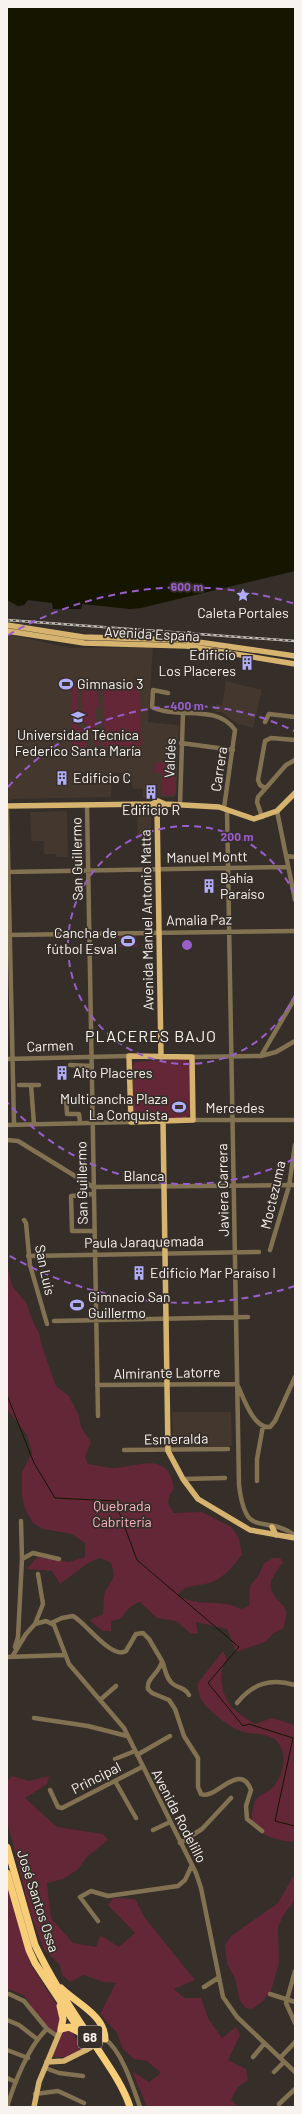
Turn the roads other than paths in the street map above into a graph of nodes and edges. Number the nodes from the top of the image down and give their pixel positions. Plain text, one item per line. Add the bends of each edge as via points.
1 (7, 625) edge
2 (7, 631) edge
3 (295, 656) edge
4 (295, 664) edge
5 (168, 693) dead end
6 (183, 713) junction
7 (295, 717) edge
8 (265, 722) dead end
9 (295, 740) edge
10 (181, 743) junction
11 (233, 750) junction
12 (295, 760) edge
13 (265, 788) junction
14 (295, 793) edge
15 (180, 804) junction
16 (87, 805) junction
17 (155, 805) junction
18 (7, 806) edge
19 (226, 809) junction
20 (7, 810) edge
21 (277, 811) junction
22 (262, 817) junction
23 (286, 856) junction
24 (295, 857) edge
25 (288, 867) junction
26 (228, 868) junction
27 (158, 869) junction
28 (88, 871) junction
29 (7, 872) edge
30 (295, 900) edge
31 (228, 931) junction
32 (295, 931) edge
33 (160, 932) junction
34 (89, 934) junction
35 (8, 935) edge
36 (295, 998) edge
37 (295, 1041) edge
38 (231, 1055) junction
39 (129, 1056) junction
40 (261, 1056) junction
41 (92, 1057) junction
42 (161, 1057) junction
43 (192, 1057) junction
44 (7, 1059) edge
45 (13, 1059) junction
46 (70, 1065) dead end
47 (92, 1066) junction
48 (19, 1085) dead end
49 (31, 1085) junction
50 (39, 1085) dead end
51 (66, 1098) dead end
52 (193, 1120) junction
53 (233, 1120) junction
54 (295, 1120) edge
55 (163, 1121) junction
56 (80, 1122) junction
57 (92, 1122) junction
58 (131, 1122) junction
59 (14, 1124) junction
60 (34, 1124) junction
61 (7, 1125) edge
62 (7, 1140) edge
63 (295, 1145) edge
64 (234, 1186) junction
65 (289, 1186) junction
66 (295, 1186) edge
67 (93, 1187) junction
68 (163, 1187) junction
69 (93, 1194) junction
70 (24, 1220) dead end
71 (94, 1231) junction
72 (270, 1250) dead end
73 (235, 1252) junction
74 (259, 1252) dead end
75 (164, 1253) junction
76 (94, 1254) junction
77 (28, 1256) junction
78 (166, 1318) junction
79 (236, 1318) junction
80 (248, 1318) dead end
81 (96, 1320) junction
82 (54, 1321) dead end
83 (47, 1324) dead end
84 (295, 1377) edge
85 (166, 1384) junction
86 (237, 1384) junction
87 (96, 1385) junction
88 (98, 1416) dead end
89 (263, 1426) junction
90 (228, 1449) dead end
91 (124, 1450) dead end
92 (168, 1451) junction
93 (225, 1478) dead end
94 (183, 1479) junction
95 (257, 1481) dead end
96 (21, 1520) dead end
97 (272, 1527) junction
98 (295, 1535) edge
99 (276, 1536) junction
100 (295, 1538) edge
101 (22, 1559) junction
102 (59, 1559) dead end
103 (38, 1574) dead end
104 (51, 1623) junction
105 (35, 1624) junction
106 (64, 1655) junction
107 (9, 1657) edge
108 (162, 1661) junction
109 (295, 1685) edge
110 (116, 1686) dead end
111 (189, 1695) dead end
112 (100, 1700) junction
113 (237, 1703) dead end
114 (34, 1718) dead end
115 (127, 1736) junction
116 (170, 1736) dead end
117 (136, 1753) junction
118 (115, 1759) dead end
119 (142, 1767) junction
120 (115, 1781) junction
121 (50, 1790) dead end
122 (230, 1798) dead end
123 (136, 1818) dead end
124 (170, 1822) junction
125 (153, 1830) dead end
126 (262, 1831) dead end
127 (180, 1843) junction
128 (7, 1847) edge
129 (192, 1865) junction
130 (7, 1873) edge
131 (98, 1921) dead end
132 (47, 1969) junction
133 (295, 1971) edge
134 (218, 1978) junction
135 (204, 1987) dead end
136 (9, 1994) dead end
137 (270, 1994) dead end
138 (287, 1999) junction
139 (58, 2000) junction
140 (295, 2002) edge
141 (7, 2020) edge
142 (295, 2023) edge
143 (47, 2029) junction
144 (61, 2029) junction
145 (81, 2033) junction
146 (57, 2036) junction
147 (37, 2039) junction
148 (102, 2040) junction
149 (295, 2042) edge
150 (264, 2044) junction
151 (7, 2050) edge
152 (253, 2057) dead end
153 (28, 2058) junction
154 (282, 2060) junction
155 (47, 2062) junction
156 (45, 2068) junction
157 (274, 2072) dead end
158 (295, 2072) edge
159 (83, 2076) dead end
160 (7, 2078) edge
161 (16, 2082) junction
162 (295, 2089) edge
163 (35, 2094) junction
164 (84, 2103) dead end
165 (279, 2104) dead end
166 (7, 2107) edge
167 (34, 2107) edge
168 (125, 2107) edge
169 (130, 2107) edge
170 (140, 2107) edge

1 - 3 main road, Avenida España via 83,637 184,640
2 - 4 main road, Avenida España via 84,643 186,646
5 - 6 street via 153,690 152,707
6 - 10 street, Valdés
6 - 11 street, Carrera via 217,716 228,723 235,733
7 - 8 street via 269,714
9 - 13 street via 271,738 265,741 258,780
10 - 11 street
10 - 15 street, Valdés
11 - 19 street, Carrera
12 - 13 street via 286,764
13 - 22 street via 257,800
14 - 21 main road
15 - 17 main road
15 - 19 main road
16 - 17 main road
16 - 18 main road
16 - 28 street, San Guillermo
17 - 27 main road, Avenida Manuel Antonio Matta
19 - 22 main road via 249,818
19 - 26 street, Javiera Carrera
20 - 29 street
21 - 22 main road
21 - 23 street
23 - 24 street
23 - 25 street
25 - 26 street, Manuel Montt
25 - 30 street
26 - 27 street, Manuel Montt
26 - 31 street, Javiera Carrera
27 - 28 street, Manuel Montt
27 - 33 main road, Avenida Manuel Antonio Matta
28 - 29 street, Manuel Montt
28 - 34 street, San Guillermo
29 - 35 street
31 - 32 street, Amalia Paz
31 - 33 street, Amalia Paz
31 - 38 street, Javiera Carrera
33 - 34 street, Amalia Paz
33 - 42 main road, Avenida Manuel Antonio Matta
34 - 35 street, Amalia Paz
34 - 41 street, San Guillermo
35 - 45 street
36 - 40 street
37 - 40 street via 276,1052
38 - 40 street, Carmen
38 - 43 street, Carmen
38 - 53 street, Javiera Carrera
39 - 41 street, Carmen
39 - 42 main road, Carmen
39 - 58 main road
41 - 45 street, Carmen
41 - 47 street, San Guillermo
42 - 43 main road, Carmen
43 - 52 main road
44 - 45 street, Carmen
45 - 59 street
46 - 47 street
47 - 57 street, San Guillermo
48 - 49 street
49 - 50 street
49 - 60 street
51 - 56 street via 67,1114 82,1114
52 - 53 street, Mercedes
52 - 55 main road, Mercedes
53 - 54 street, Mercedes
53 - 64 street, Javiera Carrera
55 - 58 main road, Mercedes
55 - 68 main road
56 - 57 street, Mercedes
56 - 60 street, Mercedes
57 - 58 street, Mercedes
57 - 67 street, San Guillermo
59 - 60 street, Mercedes
59 - 61 street, Mercedes
62 - 67 street via 18,1141
63 - 65 street, Moctezuma
64 - 65 street, Blanca
64 - 68 street, Blanca
64 - 73 street, Javiera Carrera
65 - 66 street, Blanca
65 - 72 street, Moctezuma
67 - 68 street, Blanca
67 - 69 street, San Guillermo
68 - 75 main road
69 - 71 street, San Guillermo
69 - 71 street via 71,1196 71,1223 72,1231
70 - 77 street, San Luis
71 - 76 street, San Guillermo
73 - 74 street, Paula Jaraquemada
73 - 75 street, Paula Jaraquemada
73 - 79 street, Javiera Carrera
75 - 76 street, Paula Jaraquemada
75 - 78 main road
76 - 77 street, Paula Jaraquemada
76 - 81 street, San Guillermo
77 - 83 street, San Luis
78 - 79 street
78 - 81 street
78 - 85 main road
79 - 80 street
79 - 86 street, Javiera Carrera
81 - 82 street
81 - 87 street, San Guillermo
84 - 89 street via 275,1421 270,1427
85 - 86 street, Almirante Latorre
85 - 87 street, Almirante Latorre
85 - 92 main road
86 - 89 street via 254,1419
86 - 97 street, Javiera Carrera via 239,1478 243,1510 248,1518
87 - 88 street, San Guillermo
89 - 95 street via 257,1459
90 - 92 street, Esmeralda
91 - 92 street, Esmeralda
92 - 94 main road
93 - 94 street
94 - 99 main road via 198,1499 221,1514 250,1530
96 - 101 street
97 - 98 street, Javiera Carrera
97 - 99 main road
99 - 100 main road
101 - 102 street via 33,1553
101 - 107 street via 17,1642
103 - 105 street via 43,1604
104 - 105 street via 43,1621
104 - 106 street, Avenida Rodelillo via 58,1633
104 - 108 street via 73,1616 111,1650 120,1654 126,1652 136,1634 143,1633 150,1639
105 - 107 street
106 - 107 street
106 - 112 street, Avenida Rodelillo via 74,1671
108 - 111 street via 169,1680 185,1688
108 - 126 street via 159,1672 149,1682 148,1689 169,1700 175,1709 184,1736 198,1758 200,1794 209,1794 236,1779 244,1781 250,1790 246,1806 247,1819
109 - 113 street via 267,1682 254,1687
110 - 112 street
112 - 115 street, Avenida Rodelillo via 116,1717
114 - 115 street via 88,1726
115 - 117 street, Avenida Rodelillo
116 - 117 street
117 - 118 street
117 - 119 street, Avenida Rodelillo
119 - 120 street, Principal
119 - 124 street, Avenida Rodelillo
120 - 121 street, Principal via 60,1808
120 - 123 street
122 - 127 street via 202,1829
124 - 125 street
124 - 127 street, Avenida Rodelillo
127 - 129 street, Avenida Rodelillo
128 - 132 highway, José Santos Ossa / 68 via 35,1945
129 - 131 street via 185,1880 178,1886 108,1896 91,1891 80,1897
129 - 134 street, Avenida Rodelillo via 201,1888
130 - 139 highway, José Santos Ossa / 68 via 29,1950
132 - 148 highway via 71,1997 92,2013 99,2022 104,2030
132 - 169 highway, José Santos Ossa / 68 via 108,2064
133 - 138 street
134 - 135 street
134 - 150 street, Avenida Rodelillo via 230,2010
136 - 143 street via 24,2001
137 - 138 street
138 - 140 street
138 - 142 street via 288,2009
139 - 144 highway via 62,2011
139 - 145 highway, José Santos Ossa / 68
141 - 147 street via 19,2025
143 - 146 street
143 - 147 street
144 - 145 highway via 69,2027
144 - 146 main road
145 - 168 highway, José Santos Ossa / 68 via 118,2090
146 - 155 main road
147 - 153 street
148 - 155 main road, bridge via 64,2061
148 - 170 street via 112,2045
149 - 154 street
150 - 152 street
150 - 154 street, Avenida Rodelillo
151 - 153 street
153 - 161 street
154 - 157 street
154 - 158 street, Avenida Rodelillo
155 - 156 main road
156 - 159 street via 59,2073
156 - 163 main road
160 - 161 street
161 - 166 street
162 - 165 street
163 - 164 street via 58,2092
163 - 167 main road

